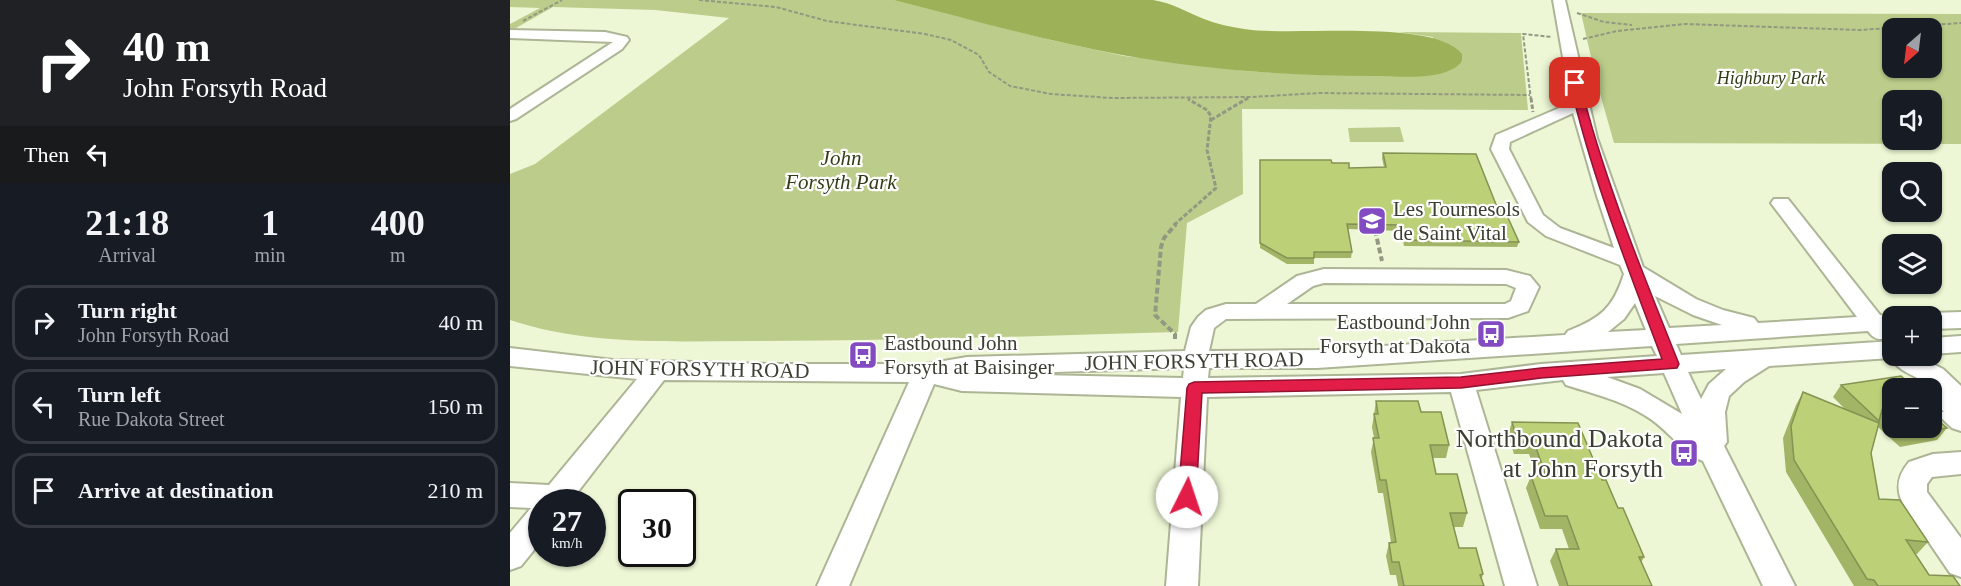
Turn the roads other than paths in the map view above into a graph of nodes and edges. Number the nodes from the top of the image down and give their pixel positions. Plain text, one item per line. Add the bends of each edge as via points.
1 (1559, 0) edge
2 (514, 29) edge
3 (1579, 105) junction
4 (510, 116) edge
5 (1781, 203) dead end
6 (1632, 266) junction
7 (1262, 310) junction
8 (1961, 320) edge
9 (1942, 321) edge
10 (1787, 328) junction
11 (1882, 329) edge
12 (1882, 335) edge
13 (1660, 336) junction
14 (1882, 336) edge
15 (1556, 343) junction
16 (1961, 344) edge
17 (1942, 345) edge
18 (510, 357) edge
19 (1767, 357) junction
20 (1196, 360) junction
21 (1671, 364) junction
22 (1917, 366) edge
23 (657, 372) junction
24 (926, 373) junction
25 (1541, 373) junction
26 (1461, 383) junction
27 (1194, 388) junction
28 (1961, 401) edge
29 (1942, 403) edge
30 (1961, 421) edge
31 (1717, 461) junction
32 (1961, 463) edge
33 (564, 489) edge
34 (510, 495) edge
35 (528, 500) edge
36 (528, 534) edge
37 (510, 556) edge
38 (1961, 563) edge
39 (833, 586) edge
40 (1182, 586) edge
41 (1521, 586) edge
42 (1779, 586) edge

1 - 3 street
2 - 4 street via 622,40
3 - 6 street
3 - 6 street via 1502,139 1500,149 1538,222
5 - 11 street
6 - 10 street via 1674,299 1697,311
6 - 13 street
6 - 15 street via 1626,301 1615,317 1599,328
7 - 7 street via 1508,311 1520,306 1528,287 1506,277 1324,276 1310,279
7 - 20 street via 1227,311 1209,318 1200,331
8 - 9 street
10 - 12 street, JOHN FORSYTH ROAD
10 - 13 street, JOHN FORSYTH ROAD
13 - 15 street, JOHN FORSYTH ROAD
13 - 21 street
14 - 19 street, JOHN FORSYTH ROAD
15 - 20 street, JOHN FORSYTH ROAD via 1317,359
16 - 17 street
18 - 23 street, JOHN FORSYTH ROAD
19 - 21 street, JOHN FORSYTH ROAD
19 - 31 street via 1719,387 1712,412
20 - 24 street, JOHN FORSYTH ROAD via 967,366
20 - 27 street
21 - 25 street, JOHN FORSYTH ROAD
21 - 31 street
22 - 28 street via 1934,375
23 - 24 street, JOHN FORSYTH ROAD
23 - 33 street
24 - 27 street, JOHN FORSYTH ROAD via 962,382
24 - 39 street
25 - 26 street, JOHN FORSYTH ROAD
25 - 31 street via 1599,383 1651,404
26 - 27 street, JOHN FORSYTH ROAD
26 - 41 street
27 - 40 street
29 - 30 street
31 - 42 street
32 - 38 street via 1921,468 1911,483 1913,495
34 - 35 street
36 - 37 street

